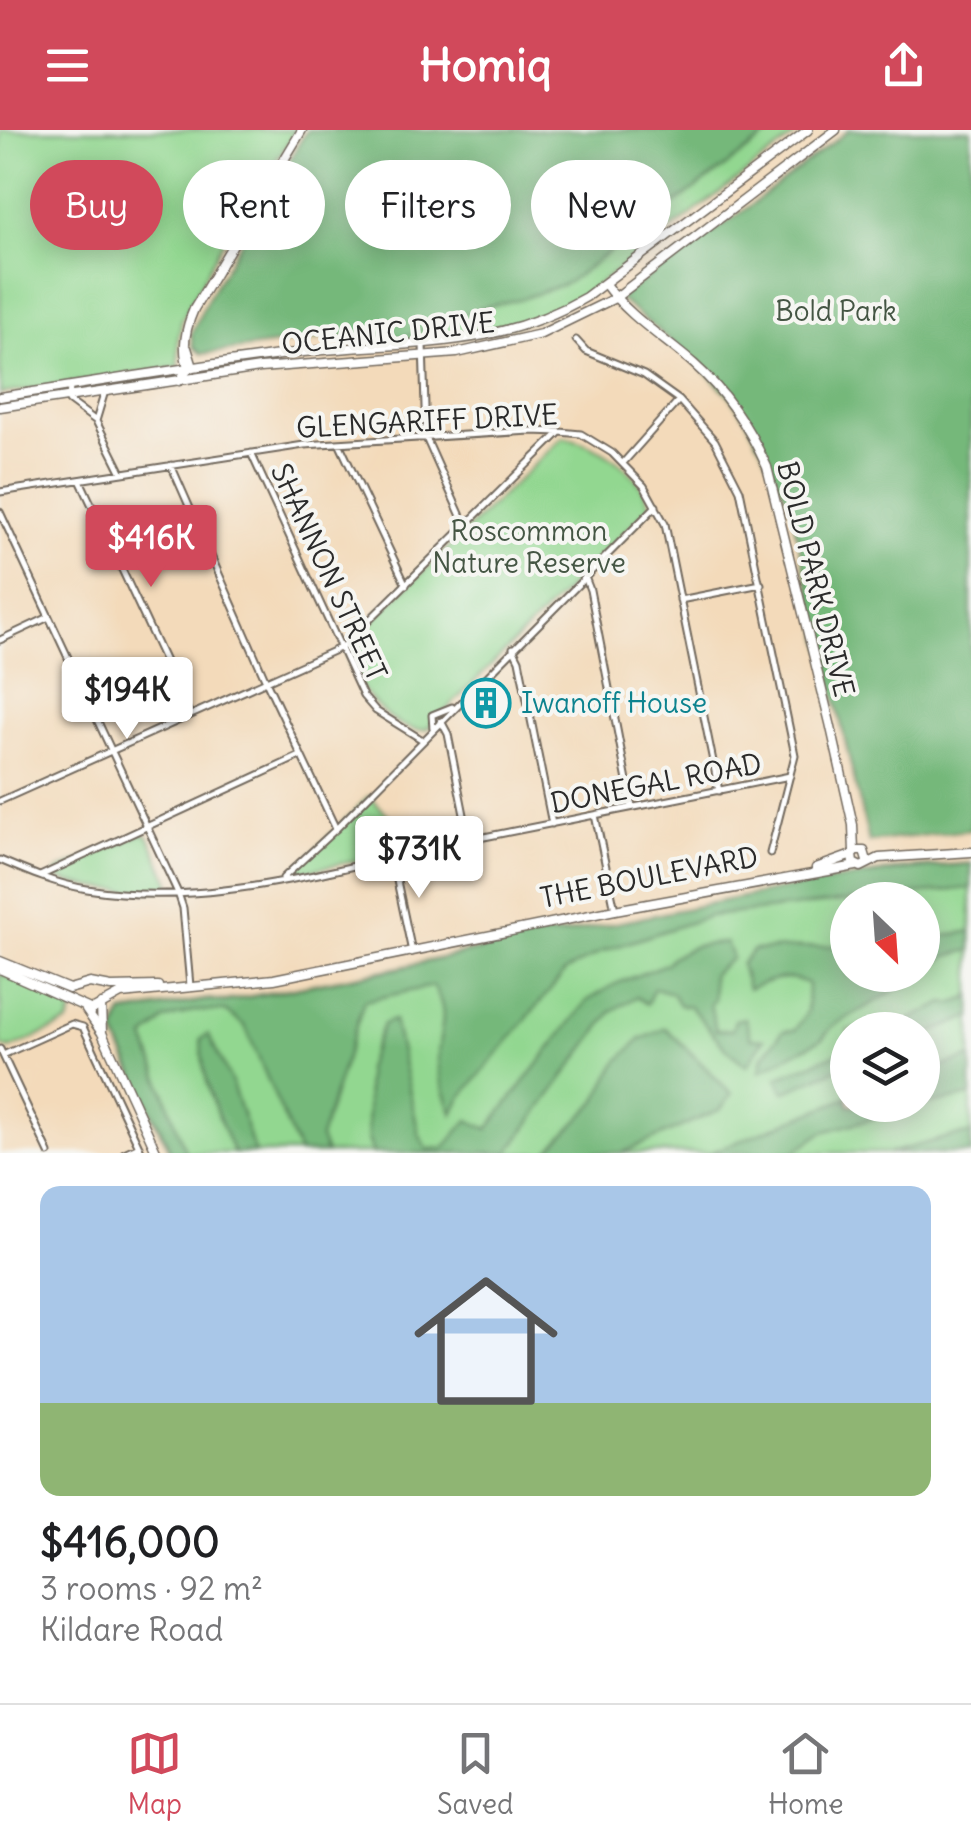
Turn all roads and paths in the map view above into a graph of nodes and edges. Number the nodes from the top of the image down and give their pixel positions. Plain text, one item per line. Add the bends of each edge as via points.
1 (302, 130) edge
2 (808, 130) edge
3 (836, 130) edge
4 (605, 284) junction
5 (615, 298) junction
6 (576, 340) dead end
7 (423, 344) junction
8 (423, 356) junction
9 (189, 369) junction
10 (218, 374) junction
11 (178, 381) junction
12 (99, 382) junction
13 (70, 386) junction
14 (105, 391) junction
15 (0, 397) edge
16 (68, 397) junction
17 (679, 400) junction
18 (0, 407) edge
19 (96, 421) junction
20 (560, 432) junction
21 (426, 438) junction
22 (340, 444) junction
23 (251, 453) junction
24 (623, 463) junction
25 (171, 466) junction
26 (122, 473) junction
27 (80, 480) junction
28 (0, 492) edge
29 (656, 506) junction
30 (0, 512) edge
31 (465, 525) junction
32 (585, 577) junction
33 (406, 584) junction
34 (761, 584) junction
35 (680, 600) junction
36 (49, 616) junction
37 (0, 640) edge
38 (342, 647) junction
39 (513, 648) junction
40 (266, 682) junction
41 (455, 706) junction
42 (190, 715) junction
43 (441, 721) junction
44 (433, 729) junction
45 (421, 740) junction
46 (112, 751) junction
47 (300, 756) junction
48 (790, 776) junction
49 (719, 790) junction
50 (0, 800) edge
51 (632, 807) junction
52 (595, 816) junction
53 (552, 824) junction
54 (147, 826) junction
55 (336, 829) junction
56 (468, 840) junction
57 (971, 849) edge
58 (770, 853) dead end
59 (860, 854) junction
60 (392, 857) junction
61 (0, 860) edge
62 (38, 876) junction
63 (281, 880) junction
64 (178, 893) junction
65 (614, 908) junction
66 (411, 949) junction
67 (0, 960) edge
68 (0, 969) edge
69 (97, 985) junction
70 (190, 986) junction
71 (80, 988) junction
72 (102, 1003) junction
73 (82, 1007) junction
74 (102, 1033) junction
75 (1, 1052) edge
76 (140, 1149) edge
77 (48, 1153) edge
78 (124, 1153) edge
79 (157, 1153) edge

1 - 9 main road via 194,309
2 - 4 main road, OCEANIC DRIVE
3 - 5 main road, OCEANIC DRIVE
4 - 5 main road, BOLD PARK DRIVE
4 - 7 main road, OCEANIC DRIVE via 516,330
5 - 8 main road, OCEANIC DRIVE via 541,334
5 - 59 main road, BOLD PARK DRIVE via 712,381 761,453
6 - 17 street
7 - 8 street
7 - 9 main road, OCEANIC DRIVE
8 - 10 main road, OCEANIC DRIVE
8 - 21 street
9 - 10 main road
9 - 11 main road
9 - 12 main road, OCEANIC DRIVE
10 - 11 main road, OCEANIC DRIVE
11 - 14 main road, OCEANIC DRIVE
12 - 13 main road, OCEANIC DRIVE
12 - 14 street
13 - 15 main road, OCEANIC DRIVE
13 - 16 street
14 - 16 main road, OCEANIC DRIVE
14 - 19 street
16 - 18 main road, OCEANIC DRIVE
16 - 19 street
17 - 24 street
17 - 34 street via 732,471
19 - 26 street
20 - 21 street, GLENGARIFF DRIVE
20 - 24 street, GLENGARIFF DRIVE via 581,434
20 - 31 street
21 - 22 street, GLENGARIFF DRIVE
21 - 31 street
22 - 23 street, GLENGARIFF DRIVE
22 - 33 street
23 - 25 street, GLENGARIFF DRIVE
23 - 38 street, SHANNON STREET
24 - 29 street, GLENGARIFF DRIVE
25 - 26 street, GLENGARIFF DRIVE
25 - 40 street
26 - 27 street, GLENGARIFF DRIVE
27 - 28 street, GLENGARIFF DRIVE
27 - 42 street
29 - 32 street
29 - 35 street, GLENGARIFF DRIVE
30 - 36 street
31 - 33 street
32 - 39 street
32 - 51 street
33 - 38 street
34 - 35 street
34 - 48 street via 794,747
35 - 49 street, GLENGARIFF DRIVE
36 - 37 street
36 - 46 street
38 - 40 street
38 - 45 street, SHANNON STREET via 363,696
39 - 41 street
39 - 53 street
40 - 42 street
40 - 47 street
41 - 43 street
41 - 44 street via 432,715
42 - 46 street
43 - 44 street
43 - 56 street
44 - 45 street
45 - 55 street
46 - 50 street
46 - 54 street
47 - 54 street
47 - 55 street
48 - 49 street, DONEGAL ROAD
48 - 58 street
49 - 51 street, DONEGAL ROAD
51 - 52 street, DONEGAL ROAD
52 - 53 street, DONEGAL ROAD
52 - 65 street
53 - 56 street, DONEGAL ROAD
54 - 62 street
54 - 64 street
55 - 63 street
56 - 60 street, DONEGAL ROAD
57 - 59 main road, THE BOULEVARD
59 - 65 main road, THE BOULEVARD
59 - 65 main road, THE BOULEVARD via 864,866
60 - 63 street, DONEGAL ROAD
60 - 66 street
61 - 62 street, DONEGAL ROAD
62 - 64 street, DONEGAL ROAD via 101,890
63 - 64 street, DONEGAL ROAD
64 - 70 street
65 - 66 main road, THE BOULEVARD
66 - 70 main road, THE BOULEVARD
67 - 71 main road via 62,987
68 - 73 main road
69 - 70 main road, THE BOULEVARD
69 - 71 main road
69 - 72 main road
70 - 72 main road, THE BOULEVARD
71 - 73 main road via 76,998
72 - 73 main road
72 - 74 main road
73 - 74 main road
74 - 79 main road
75 - 76 street via 72,1024 83,1027
75 - 77 street
76 - 78 street

